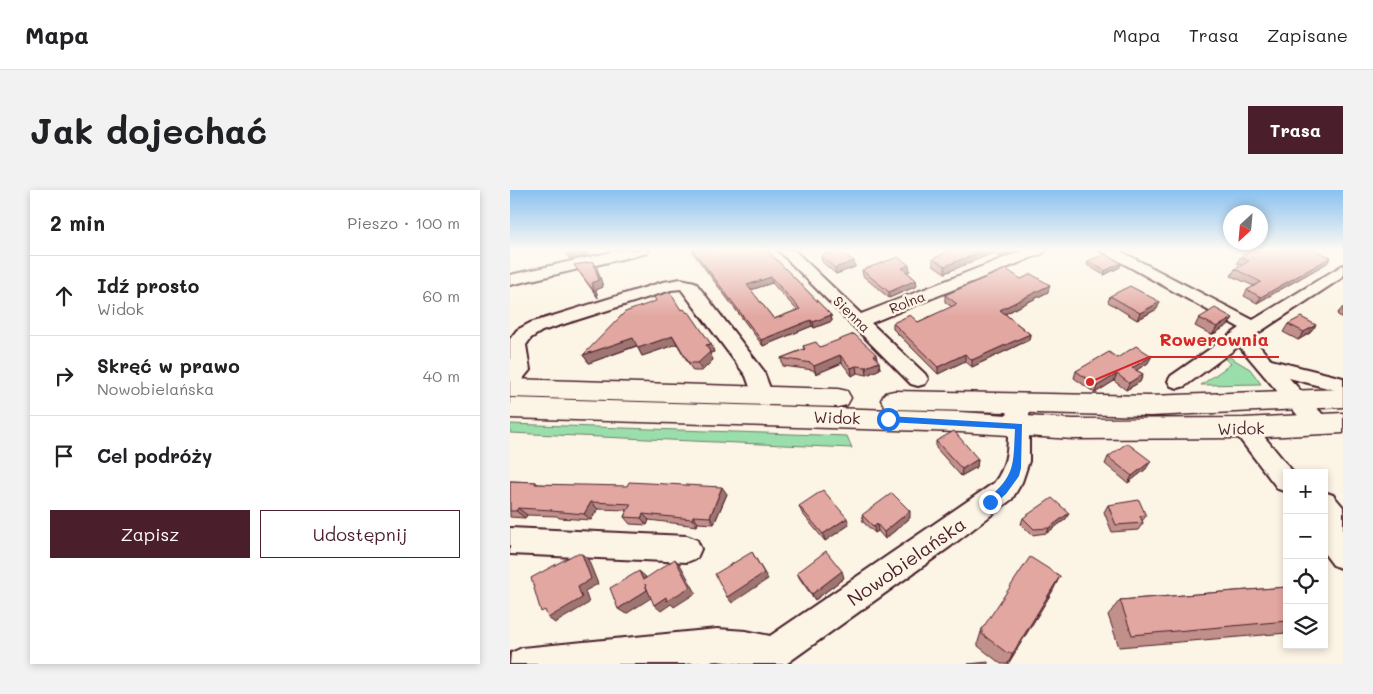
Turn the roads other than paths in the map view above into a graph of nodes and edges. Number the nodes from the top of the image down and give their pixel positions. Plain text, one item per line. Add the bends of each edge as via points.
1 (540, 272) edge
2 (808, 272) edge
3 (982, 272) edge
4 (1144, 272) edge
5 (1340, 274) edge
6 (510, 280) edge
7 (859, 321) junction
8 (1248, 332) junction
9 (1265, 365) junction
10 (918, 379) dead end
11 (510, 381) edge
12 (1178, 381) dead end
13 (1343, 385) edge
14 (510, 388) edge
15 (762, 396) junction
16 (1343, 398) edge
17 (1297, 400) junction
18 (510, 408) edge
19 (1018, 415) junction
20 (1331, 424) edge
21 (1255, 428) junction
22 (1296, 469) edge
23 (1283, 475) edge
24 (1328, 508) edge
25 (1343, 526) edge
26 (1328, 537) edge
27 (510, 541) edge
28 (686, 549) dead end
29 (1343, 556) edge
30 (771, 660) edge
31 (522, 664) edge

1 - 6 street
2 - 7 street, Sienna
3 - 7 street, Rolna
4 - 8 street
5 - 8 street
7 - 10 street, Sienna
8 - 9 street via 1251,350
8 - 12 street
9 - 13 street
9 - 17 street
11 - 15 street via 520,370 516,344 536,327 680,284 689,286 756,375
14 - 15 main road, Widok
15 - 19 main road, Widok
16 - 17 main road, Widok
17 - 19 main road, Widok
17 - 20 street
18 - 19 main road, Widok via 906,420
19 - 21 main road, Widok via 1092,429
19 - 30 street, Nowobielańska via 1017,468 1003,491
20 - 21 main road, Widok
21 - 22 street
21 - 23 street
24 - 25 street
26 - 29 street
27 - 28 street
30 - 31 street via 746,647 717,645

